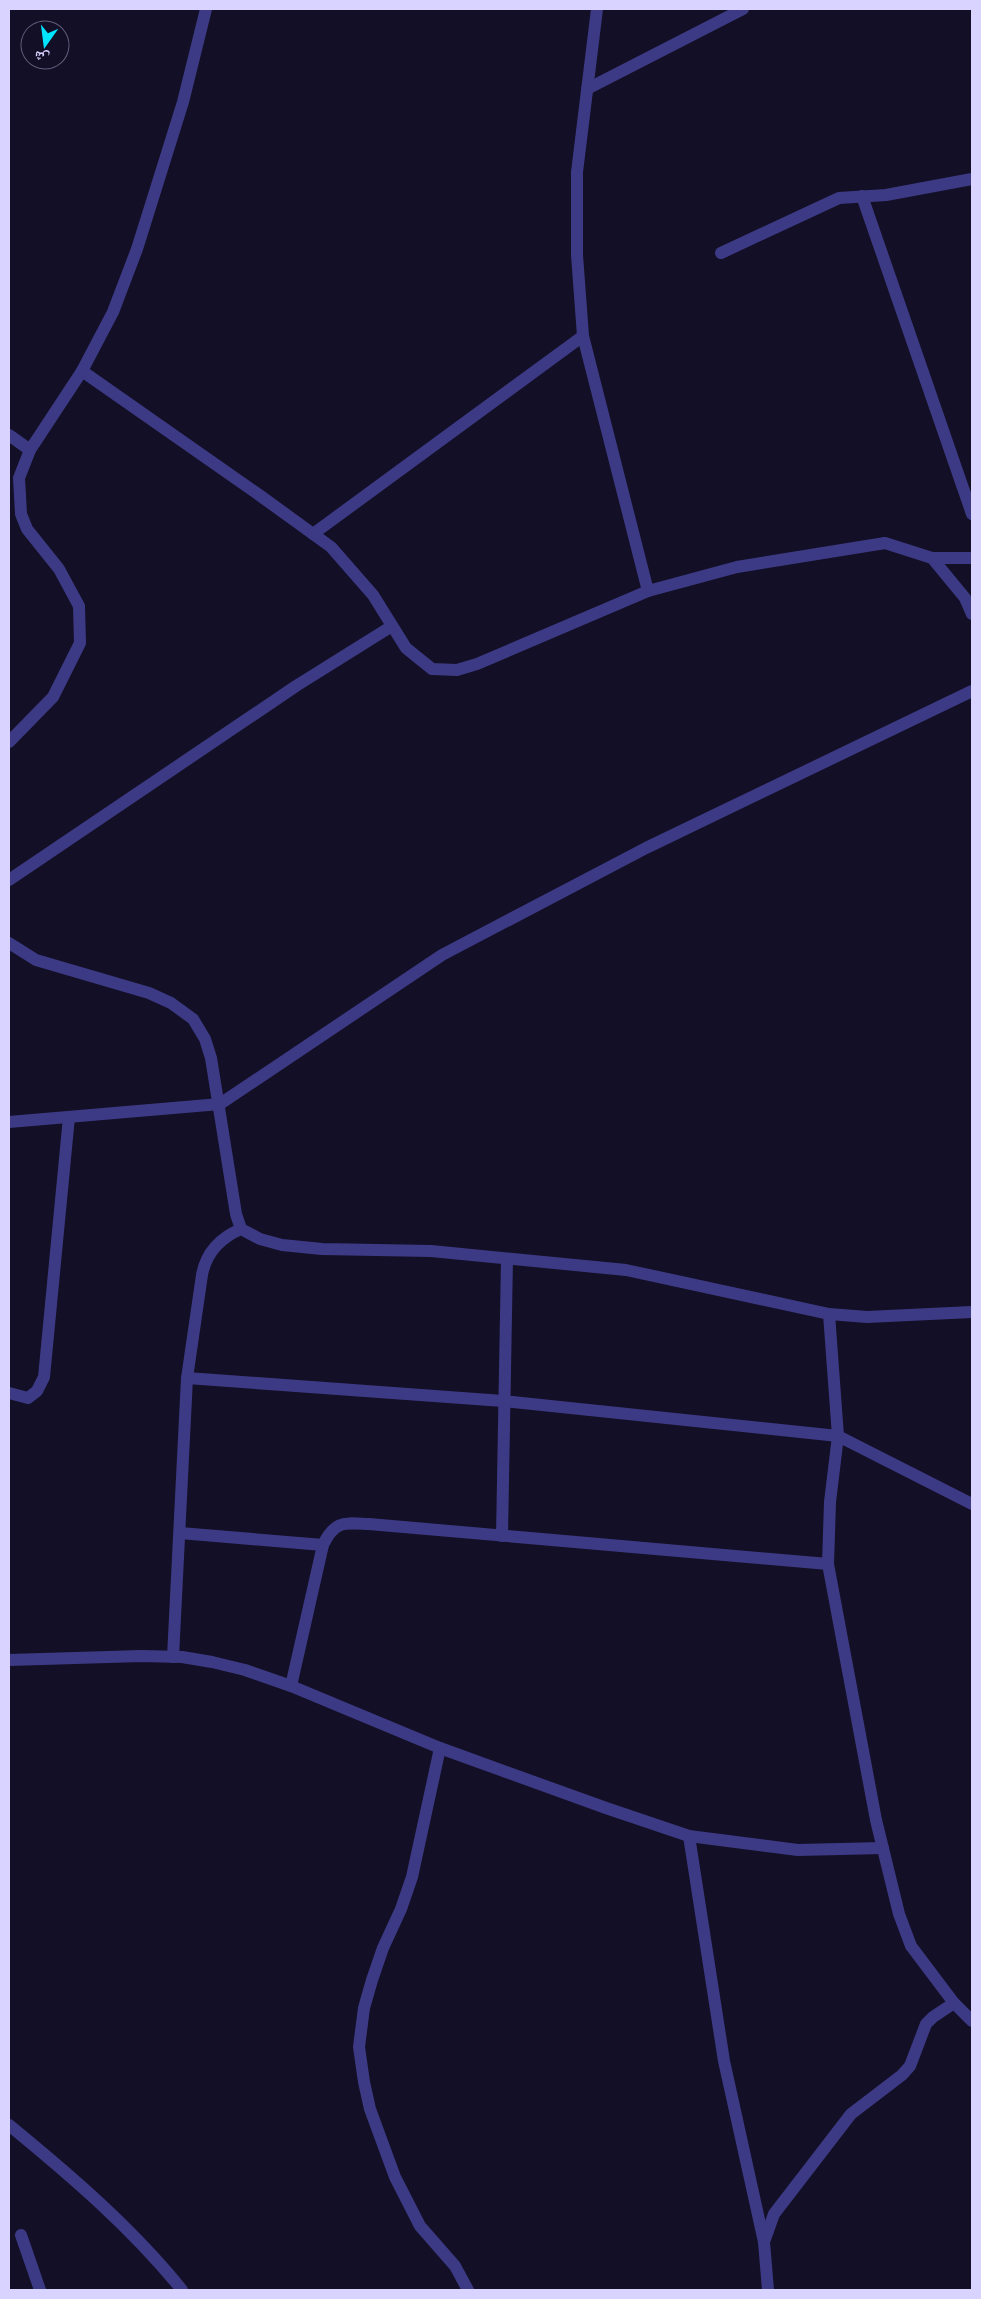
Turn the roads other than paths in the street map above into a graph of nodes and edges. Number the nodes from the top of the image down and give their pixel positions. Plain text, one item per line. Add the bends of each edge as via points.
1 (206, 9) edge
2 (597, 9) edge
3 (743, 9) edge
4 (587, 89) junction
5 (972, 179) edge
6 (862, 196) junction
7 (721, 253) dead end
8 (583, 336) junction
9 (82, 372) junction
10 (9, 435) edge
11 (30, 450) junction
12 (972, 514) edge
13 (313, 534) junction
14 (932, 558) junction
15 (972, 558) edge
16 (648, 591) junction
17 (972, 614) edge
18 (392, 626) junction
19 (972, 691) edge
20 (9, 742) edge
21 (9, 880) edge
22 (9, 943) edge
23 (220, 1104) junction
24 (69, 1117) junction
25 (9, 1122) edge
26 (242, 1229) junction
27 (507, 1258) junction
28 (972, 1312) edge
29 (830, 1314) junction
30 (187, 1378) junction
31 (9, 1392) edge
32 (503, 1401) junction
33 (838, 1436) junction
34 (972, 1504) edge
35 (180, 1533) junction
36 (502, 1536) junction
37 (323, 1545) junction
38 (828, 1564) junction
39 (173, 1657) junction
40 (9, 1660) edge
41 (290, 1686) junction
42 (440, 1748) junction
43 (689, 1836) junction
44 (883, 1848) junction
45 (954, 2004) junction
46 (972, 2021) edge
47 (9, 2125) edge
48 (22, 2235) dead end
49 (764, 2242) junction
50 (40, 2290) edge
51 (182, 2290) edge
52 (468, 2290) edge
53 (768, 2290) edge

1 - 9 street via 183,102 137,250 113,312
2 - 4 street
3 - 4 street
4 - 8 street via 577,172 577,255
5 - 6 street
6 - 7 street via 839,198
6 - 12 street
8 - 13 street
8 - 16 street
9 - 11 street
9 - 13 street
10 - 11 street
11 - 20 street via 19,478 21,514 27,529 59,569 79,606 80,644 53,697
13 - 18 street via 331,548 373,595
14 - 15 street
14 - 16 street via 885,543 737,567
14 - 17 street via 965,598
16 - 18 street via 457,670 432,669 406,648
18 - 21 street via 296,686
19 - 23 street via 646,848 442,955
22 - 23 street via 36,960 149,992 193,1019 212,1058
23 - 24 street
23 - 26 street via 231,1192
24 - 25 street
24 - 31 street via 44,1377 38,1391 28,1398
26 - 27 street via 260,1239 282,1245 431,1251
26 - 30 street via 213,1249 204,1265
27 - 29 street via 626,1270
27 - 32 street
28 - 29 street via 867,1317
29 - 33 street
30 - 32 street
30 - 35 street
32 - 33 street
32 - 36 street
33 - 34 street
33 - 38 street via 830,1502
35 - 37 street
35 - 39 street
36 - 37 street via 348,1523 332,1528
36 - 38 street
37 - 41 street
38 - 44 street
39 - 40 street
39 - 41 street via 245,1670
41 - 42 street
42 - 43 street
42 - 52 street via 412,1877 372,1980 359,2046 370,2109 394,2177 420,2226 455,2266
43 - 44 street via 798,1850
43 - 49 street via 724,2061
44 - 45 street via 899,1914 911,1946
45 - 46 street
45 - 49 street via 926,2024 914,2058 902,2075 851,2114 821,2151 774,2214
47 - 51 street via 59,2166 158,2261
48 - 50 street
49 - 53 street

